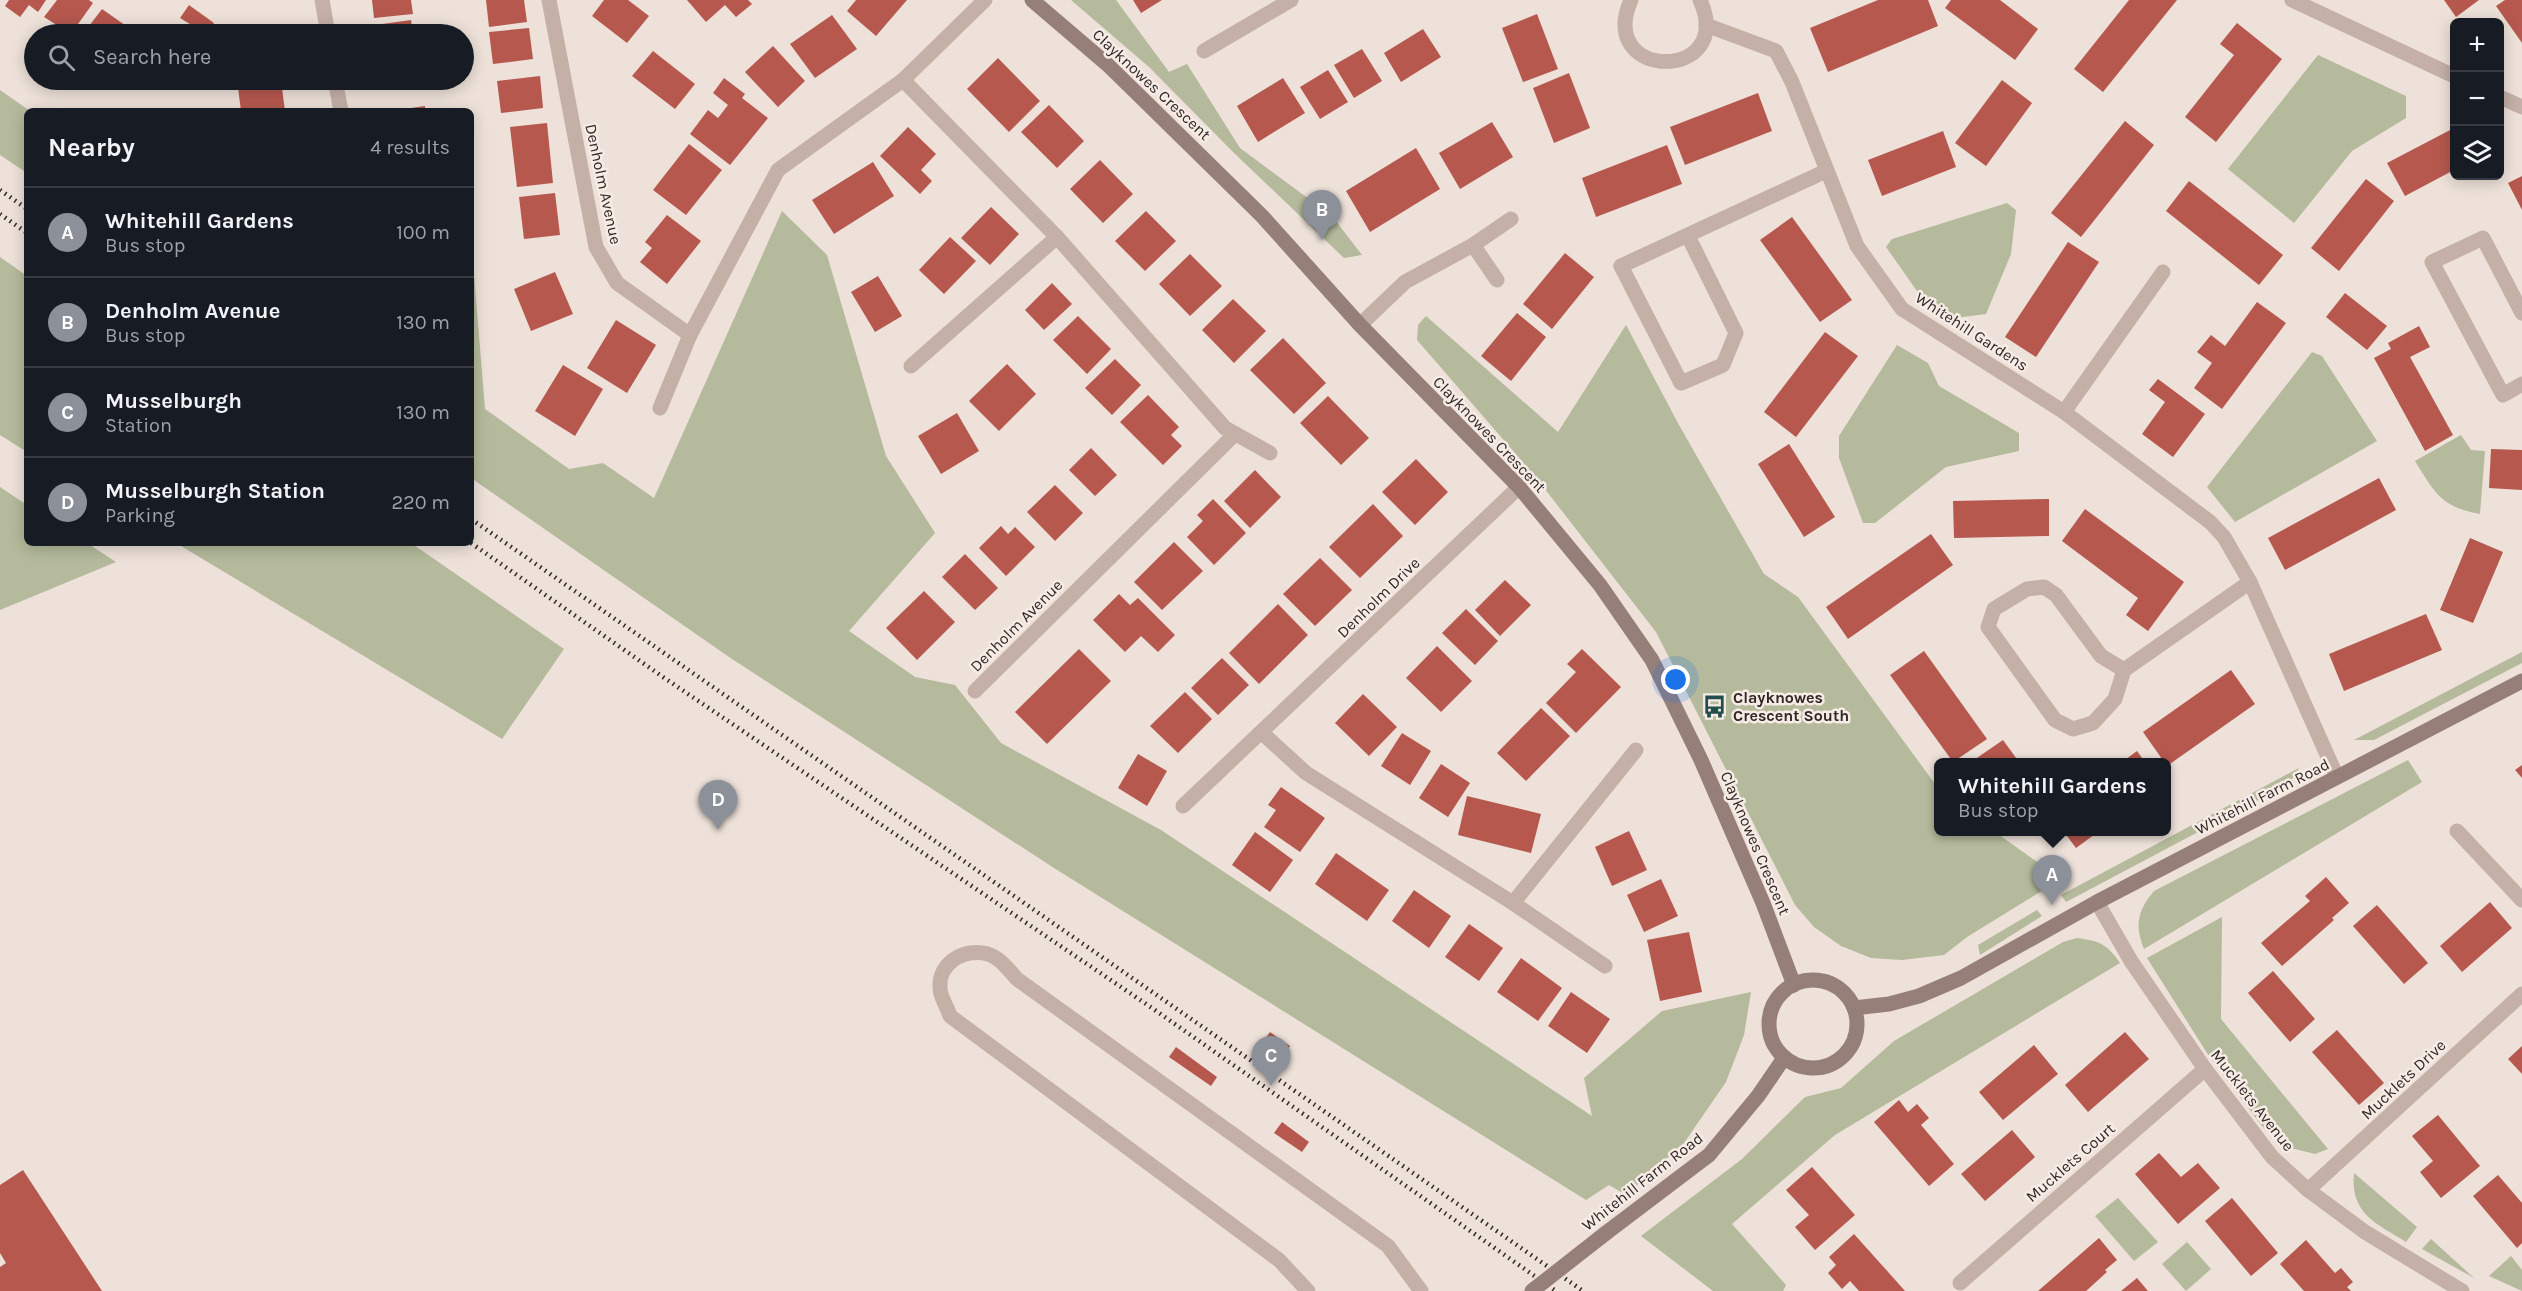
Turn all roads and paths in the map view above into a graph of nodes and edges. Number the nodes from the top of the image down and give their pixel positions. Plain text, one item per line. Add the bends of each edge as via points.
1 (322, 0) edge
2 (549, 0) edge
3 (985, 0) edge
4 (1032, 0) edge
5 (1291, 0) edge
6 (1631, 0) edge
7 (1700, 0) edge
8 (2292, 0) edge
9 (326, 24) edge
10 (1707, 25) junction
11 (1204, 51) dead end
12 (2450, 74) edge
13 (903, 80) junction
14 (337, 90) edge
15 (2504, 99) edge
16 (2522, 107) edge
17 (340, 108) edge
18 (1826, 171) junction
19 (1511, 219) dead end
20 (1688, 236) junction
21 (1057, 237) junction
22 (1473, 245) junction
23 (2163, 272) dead end
24 (1497, 280) dead end
25 (2522, 313) edge
26 (1360, 325) junction
27 (690, 335) junction
28 (911, 366) dead end
29 (2522, 384) edge
30 (660, 408) dead end
31 (2064, 412) junction
32 (1235, 434) junction
33 (1270, 453) dead end
34 (1519, 487) junction
35 (2250, 582) junction
36 (2124, 670) junction
37 (2522, 681) edge
38 (975, 691) dead end
39 (1261, 732) junction
40 (1636, 750) dead end
41 (2337, 777) junction
42 (1183, 807) dead end
43 (2457, 831) dead end
44 (2522, 900) edge
45 (2097, 902) junction
46 (1513, 903) junction
47 (1605, 966) dead end
48 (1794, 985) junction
49 (2522, 994) edge
50 (1854, 1008) junction
51 (1784, 1058) junction
52 (2205, 1069) junction
53 (2308, 1190) junction
54 (1960, 1284) dead end
55 (2438, 1286) edge
56 (1308, 1291) edge
57 (1421, 1291) edge
58 (1532, 1291) edge
59 (2462, 1291) edge

1 - 9 street
2 - 27 street, Denholm Avenue via 596,247 617,283
3 - 13 street
4 - 26 street, Clayknowes Crescent via 1108,65 1262,216
5 - 11 street
6 - 10 street via 1625,26 1632,45 1646,58 1659,62 1685,58 1696,50
7 - 10 street
8 - 12 street
10 - 18 street, Whitehill Gardens via 1776,51
13 - 21 street
13 - 27 street via 778,170
14 - 17 street
15 - 16 street
18 - 20 street
18 - 31 street, Whitehill Gardens via 1857,246 1902,309
19 - 22 street
20 - 20 street via 1621,266 1681,383 1723,364 1736,333
21 - 28 street
21 - 32 street via 1225,428
22 - 24 street
22 - 26 street via 1405,282
23 - 31 street
25 - 29 street via 2483,238 2432,262 2504,395
26 - 34 street, Clayknowes Crescent
27 - 30 street
31 - 35 street, Whitehill Gardens via 2210,522 2224,537
32 - 33 street
32 - 38 street, Denholm Avenue
34 - 39 street, Denholm Drive
34 - 48 street, Clayknowes Crescent via 1600,585 1652,660 1701,760
35 - 36 street
35 - 41 street, Whitehill Gardens
36 - 36 street via 2115,699 2093,723 2073,729 2055,720 1988,627 1994,609 2027,589 2044,587 2056,595 2101,656
37 - 41 street, Whitehill Farm Road
39 - 42 street, Denholm Drive
39 - 46 street via 1306,773
40 - 46 street
41 - 45 street, Whitehill Farm Road
43 - 44 street
45 - 50 street, Whitehill Farm Road via 1961,978 1918,996
45 - 52 street, Mucklets Avenue via 2131,961
46 - 47 street
48 - 50 street via 1805,981 1829,983 1848,997
48 - 51 street via 1782,993 1770,1019 1773,1040
49 - 53 street, Mucklets Drive
50 - 51 street via 1856,1036 1850,1050 1839,1060 1826,1067 1811,1068
51 - 58 street, Whitehill Farm Road, bridge via 1709,1155
52 - 53 street, Mucklets Avenue via 2272,1157
52 - 54 street, Mucklets Court
53 - 55 street, Mucklets Avenue
55 - 59 street, Mucklets Avenue
56 - 57 street via 1279,1260 951,1016 941,993 945,967 955,957 972,952 990,954 1017,979 1388,1246

